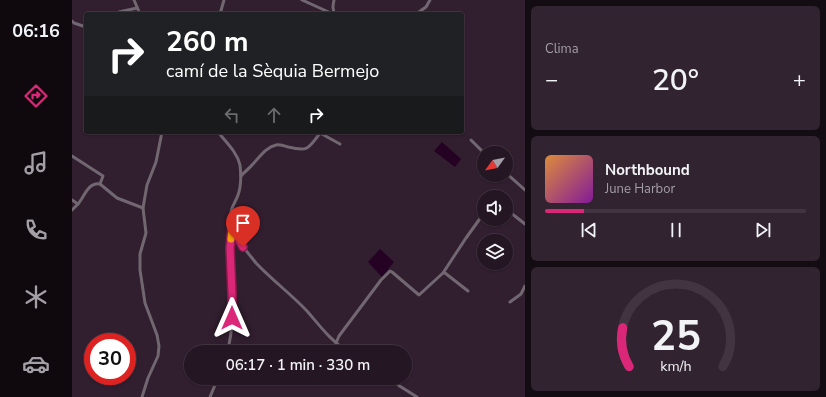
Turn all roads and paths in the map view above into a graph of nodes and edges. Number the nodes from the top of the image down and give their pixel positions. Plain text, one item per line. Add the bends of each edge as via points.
1 (134, 0) edge
2 (224, 0) edge
3 (302, 0) edge
4 (334, 0) edge
5 (430, 0) edge
6 (137, 8) junction
7 (119, 12) edge
8 (139, 12) edge
9 (221, 12) edge
10 (329, 12) edge
11 (333, 12) edge
12 (419, 12) edge
13 (72, 21) edge
14 (84, 26) edge
15 (162, 134) edge
16 (220, 134) edge
17 (320, 134) edge
18 (323, 134) edge
19 (471, 140) dead end
20 (340, 144) dead end
21 (477, 146) edge
22 (72, 156) edge
23 (241, 176) junction
24 (513, 179) edge
25 (100, 184) junction
26 (525, 190) edge
27 (72, 200) edge
28 (78, 204) junction
29 (143, 208) junction
30 (72, 210) edge
31 (513, 215) edge
32 (477, 223) edge
33 (525, 224) edge
34 (232, 227) junction
35 (443, 273) junction
36 (525, 286) edge
37 (468, 291) dead end
38 (510, 302) dead end
39 (336, 343) junction
40 (229, 345) edge
41 (339, 345) edge
42 (215, 385) edge
43 (398, 385) edge
44 (142, 397) edge
45 (210, 397) edge
46 (417, 397) edge

1 - 6 street
2 - 9 street
3 - 10 street
4 - 11 street
5 - 12 street via 426,8
6 - 7 street
6 - 8 street
13 - 14 street
15 - 29 street
16 - 23 street via 235,153
17 - 23 street via 302,150 276,145 271,147
18 - 20 street
19 - 21 street
22 - 25 street via 103,176
23 - 34 street via 238,194 231,210
24 - 26 street
25 - 28 street via 92,184
25 - 29 street via 117,198
27 - 28 street
28 - 30 street
29 - 44 street via 146,233 140,254 140,271 145,303 159,346 158,356
31 - 33 street
32 - 35 street
34 - 39 street via 243,247 257,264
34 - 40 street
35 - 37 street
35 - 39 street via 419,295 390,271
36 - 38 street via 521,294
39 - 41 street
42 - 45 street
43 - 46 street

